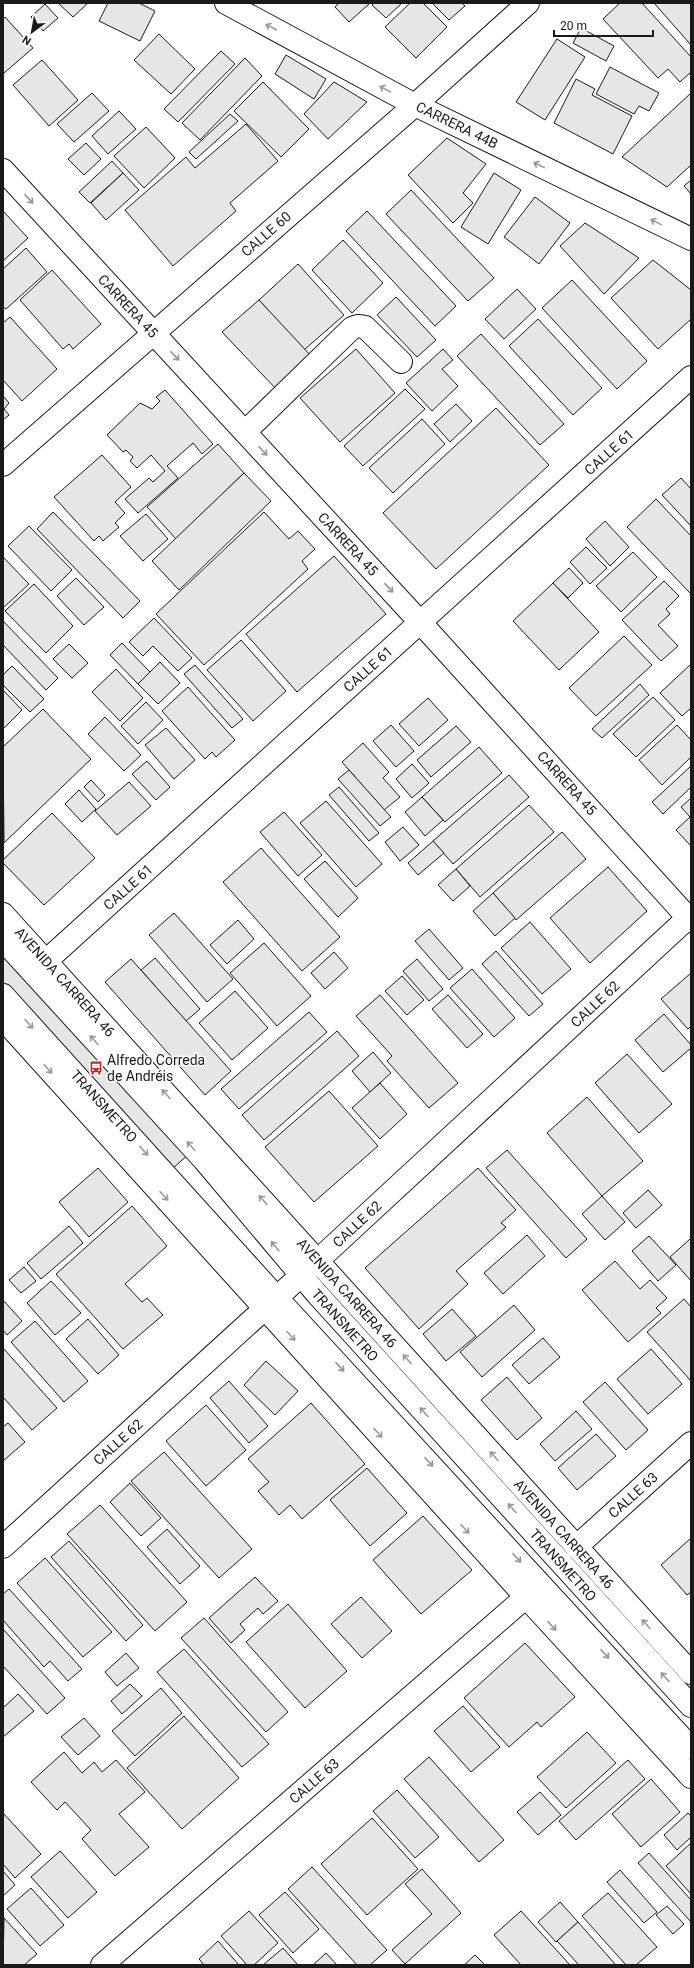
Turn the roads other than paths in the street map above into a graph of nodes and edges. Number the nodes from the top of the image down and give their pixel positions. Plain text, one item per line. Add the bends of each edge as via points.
1 (226, 3) edge
2 (528, 3) edge
3 (415, 105) junction
4 (3, 170) edge
5 (691, 239) edge
6 (153, 332) junction
7 (401, 362) dead end
8 (691, 377) edge
9 (245, 432) junction
10 (3, 465) edge
11 (420, 622) junction
12 (3, 914) edge
13 (690, 918) edge
14 (3, 940) edge
15 (46, 961) junction
16 (3, 995) edge
17 (3, 1019) edge
18 (318, 1260) junction
19 (301, 1275) junction
20 (270, 1302) junction
21 (691, 1443) edge
22 (3, 1547) edge
23 (576, 1547) junction
24 (526, 1597) junction
25 (691, 1673) edge
26 (691, 1706) edge
27 (691, 1748) edge
28 (691, 1777) edge
29 (102, 1965) edge

3 -> 1 street, CARRERA 44B
2 - 3 street, CALLE 60
5 -> 3 street, CARRERA 44B
3 - 6 street, CALLE 60
4 -> 6 street, CARRERA 45
6 -> 9 street, CARRERA 45
6 - 10 street, CALLE 60
7 - 9 street via 365,328 352,328
8 - 11 street, CALLE 61
9 -> 11 street, CARRERA 45
11 - 13 street, CARRERA 45
11 - 15 street, CALLE 61
12 - 15 street, AVENIDA CARRERA 46
13 - 18 street, CALLE 62
19 -> 14 street, TRANSMETRO via 204,1160
18 -> 15 street, AVENIDA CARRERA 46
16 -> 20 street, TRANSMETRO
17 -> 20 street
18 - 19 street, CALLE 62
23 -> 18 street, AVENIDA CARRERA 46
19 - 20 street, CALLE 62
26 -> 19 street, TRANSMETRO
20 - 22 street, CALLE 62
20 -> 24 street
20 -> 27 street, TRANSMETRO
21 - 23 street, CALLE 63
25 -> 23 street, AVENIDA CARRERA 46
24 -> 28 street
24 - 29 street, CALLE 63

